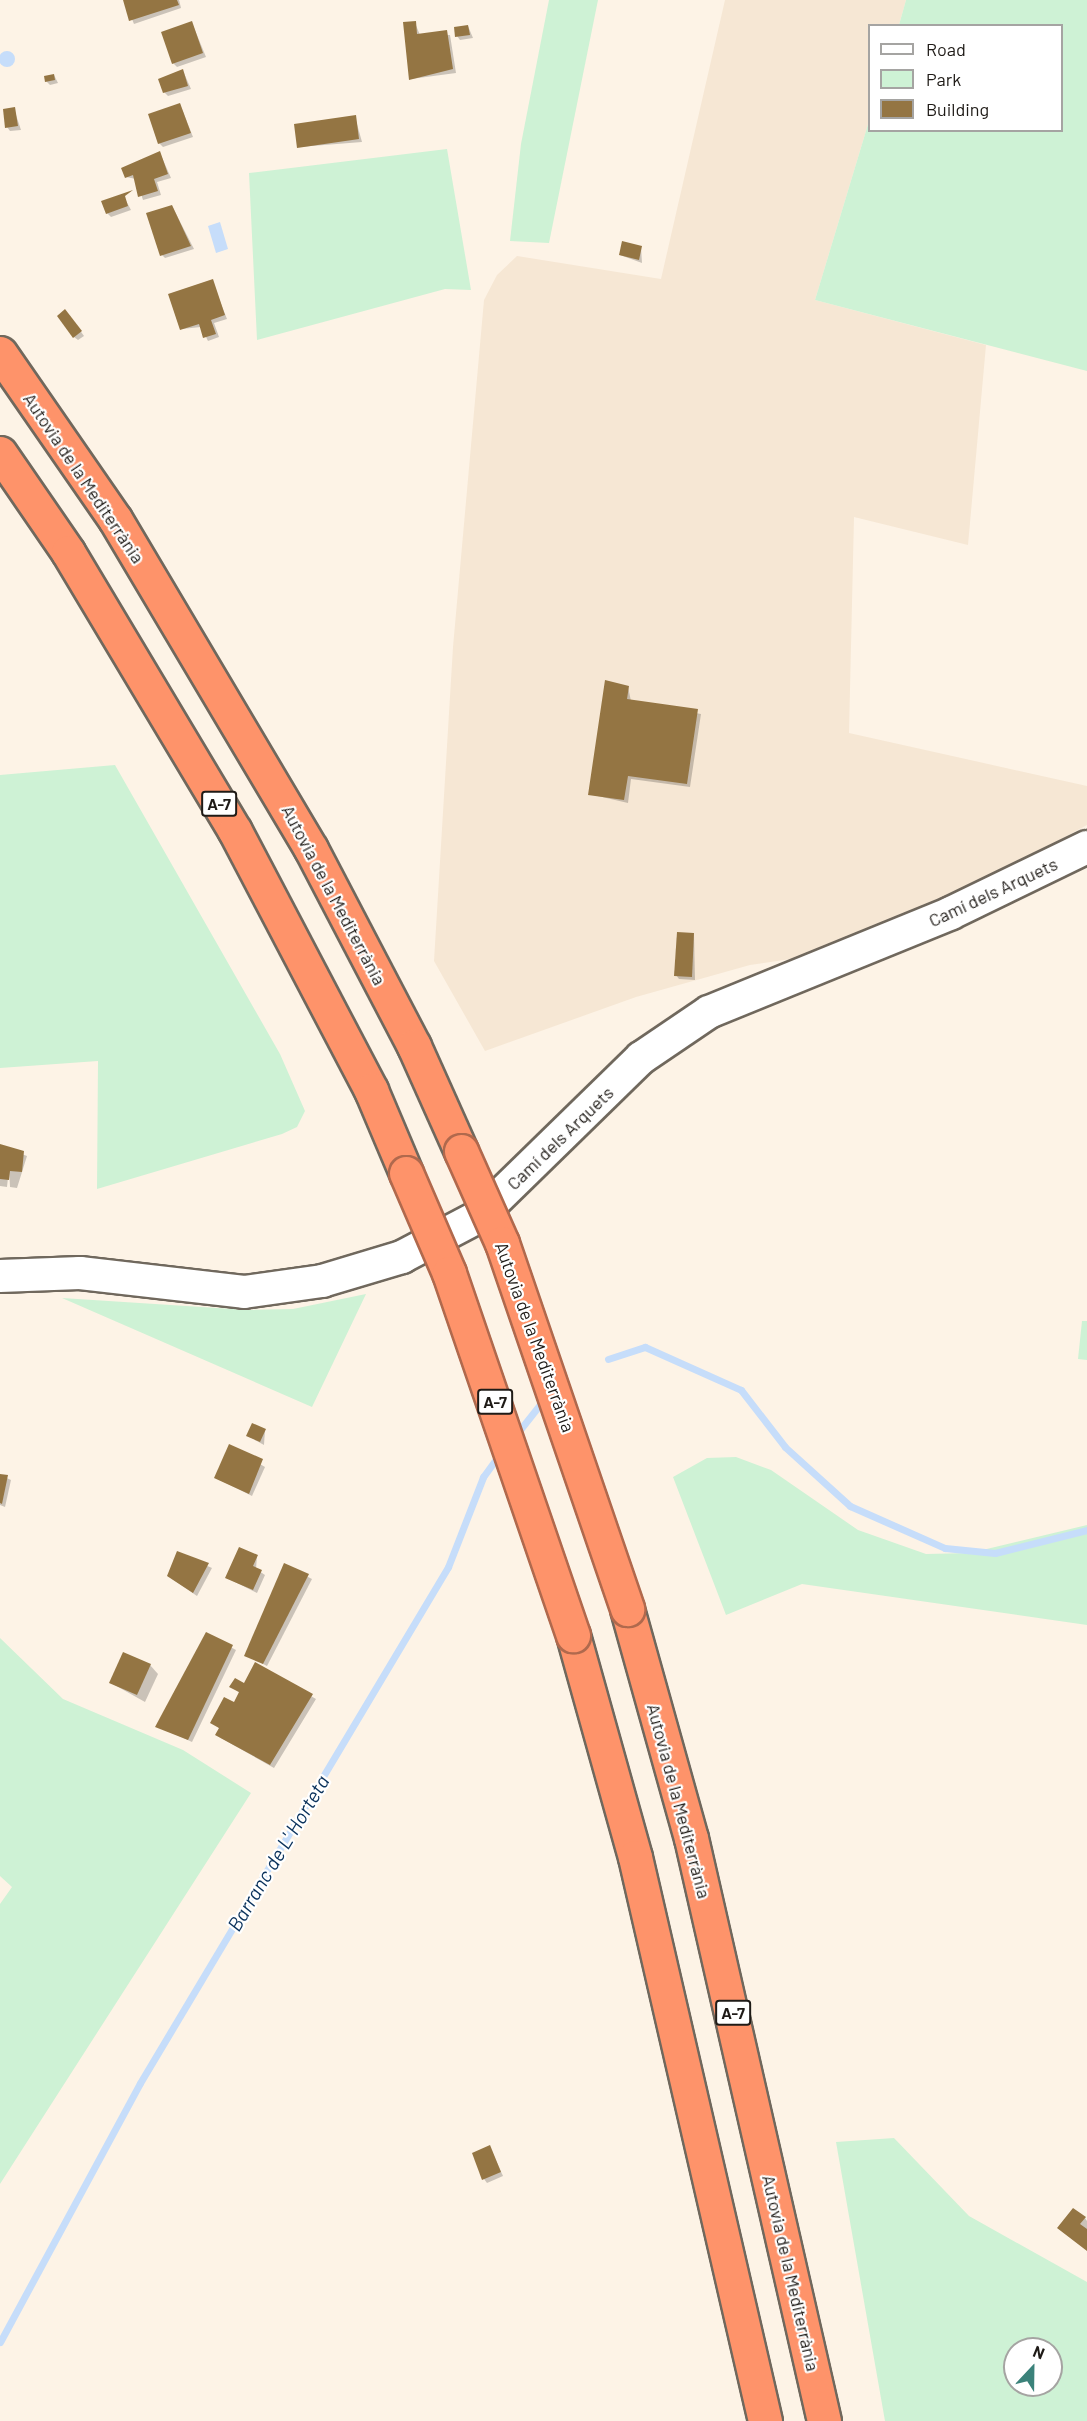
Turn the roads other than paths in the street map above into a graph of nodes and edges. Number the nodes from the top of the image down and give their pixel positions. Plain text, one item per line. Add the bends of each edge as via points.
1 (0, 353) edge
2 (0, 453) edge
3 (1087, 847) edge
4 (0, 1276) edge
5 (765, 2421) edge
6 (824, 2421) edge

1 - 6 highway, Autovia de la Mediterrània / A-7, bridge via 115,519 311,849 414,1046 502,1244 627,1609 692,1838
2 - 5 highway, A-7, bridge via 68,552 235,831 371,1090 449,1273 573,1635 638,1868
3 - 4 street, Camí dels Arquets via 951,913 709,1012 641,1058 478,1217 402,1257 322,1281 244,1292 80,1273

